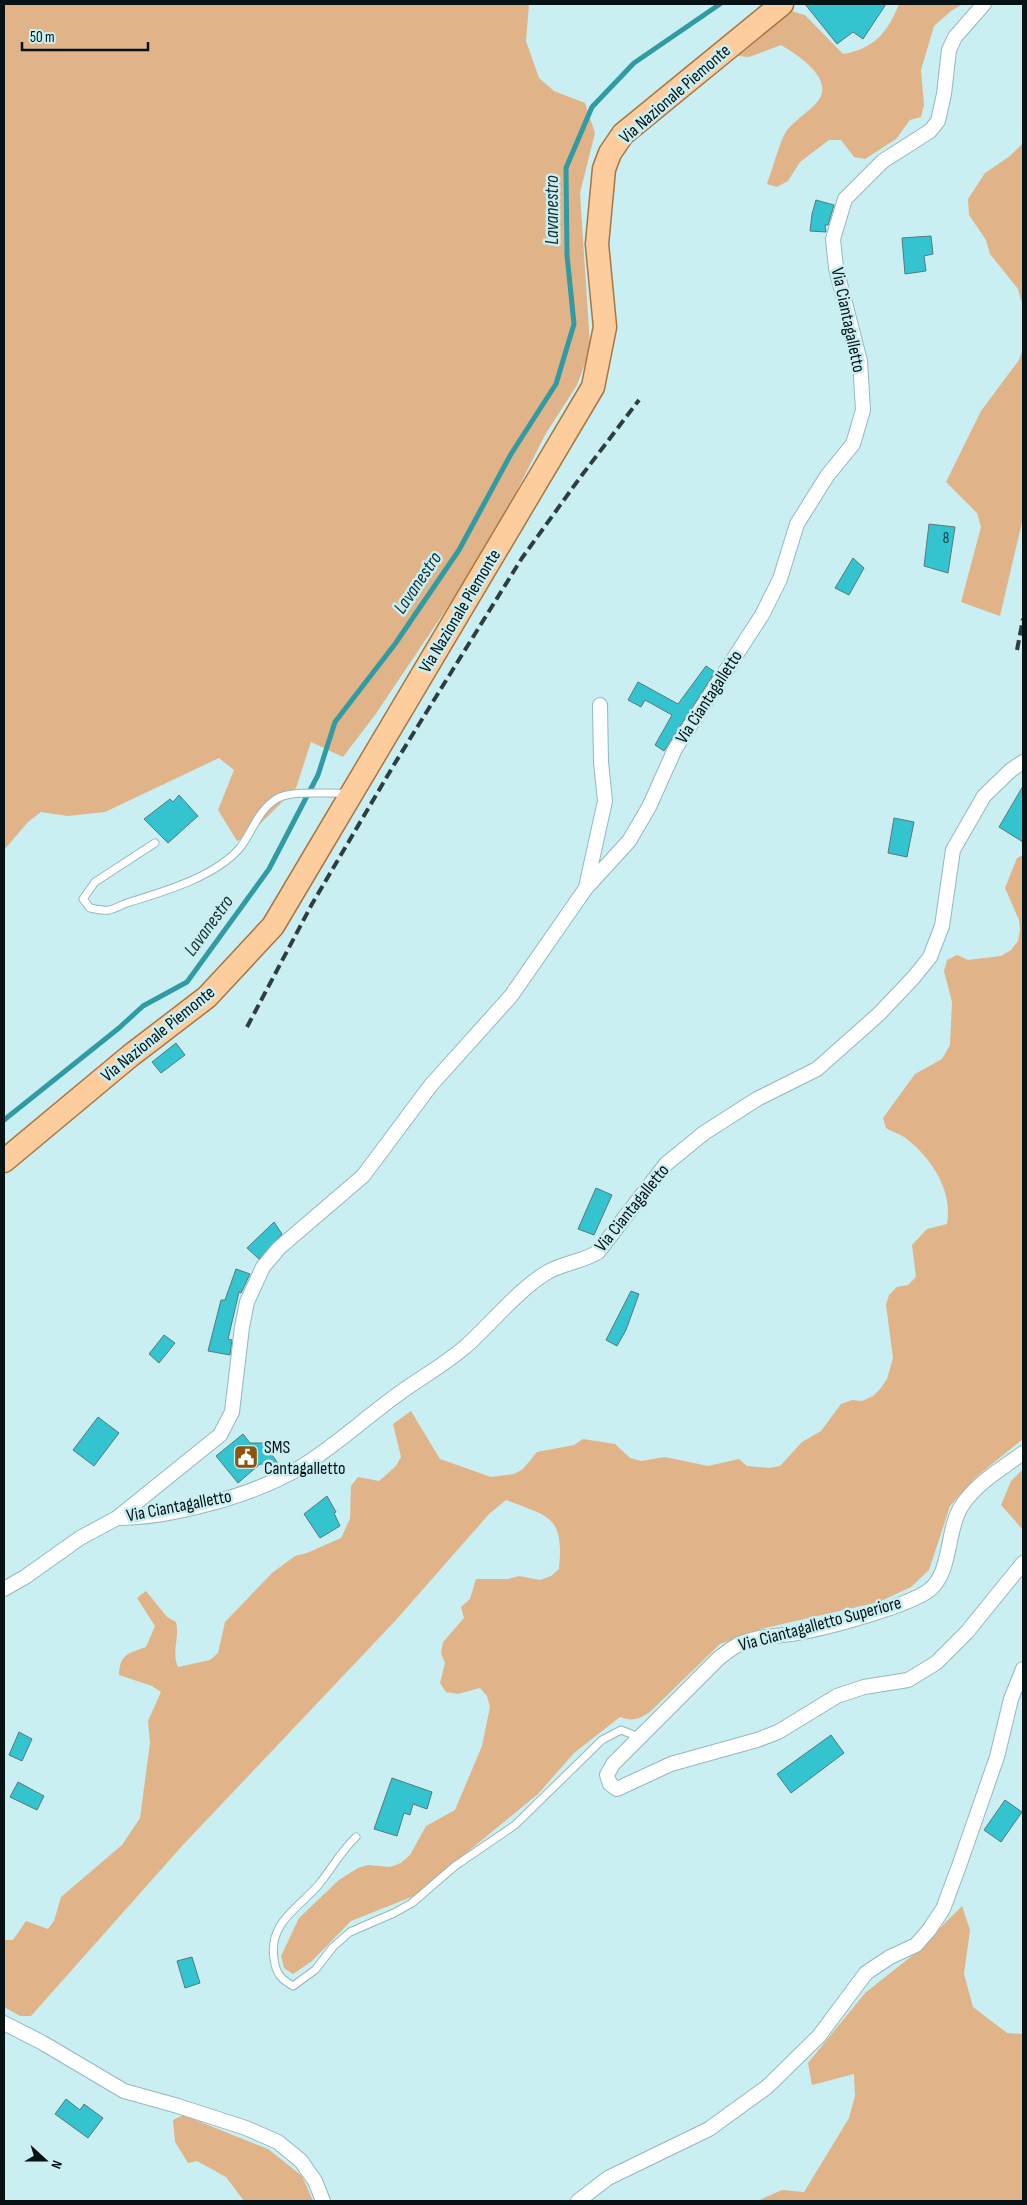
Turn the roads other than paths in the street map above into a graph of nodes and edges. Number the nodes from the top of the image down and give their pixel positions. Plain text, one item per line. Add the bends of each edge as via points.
1 (782, 4) edge
2 (984, 4) edge
3 (600, 705) dead end
4 (1023, 762) edge
5 (344, 793) junction
6 (155, 843) dead end
7 (586, 888) junction
8 (4, 1161) edge
9 (1023, 1453) edge
10 (117, 1518) junction
11 (1023, 1563) edge
12 (4, 1589) edge
13 (1023, 1668) edge
14 (639, 1737) junction
15 (356, 1837) dead end
16 (4, 2023) edge
17 (323, 2201) edge
18 (578, 2201) edge

1 - 5 main road, Via Nazionale Piemonte via 623,134 610,153 604,169 597,244 605,327 593,387
2 - 7 street, Via Ciantagalletto via 955,37 949,50 938,121 930,131 883,162 845,199 833,239 836,268 860,361 863,410 852,444 797,524 780,579 762,615 674,749 649,807 629,842
3 - 7 street, Via Ciantagalletto via 605,801
4 - 10 street, Via Ciantagalletto via 984,796 953,850 942,926 930,957 885,1008 817,1070 757,1099 704,1133 666,1164 598,1252 546,1272 464,1348 397,1394 302,1467 264,1485 207,1505
5 - 6 lane via 296,794 279,798 258,816 241,847 212,870 151,897 109,910 90,908 83,899 95,882
5 - 8 main road, Via Nazionale Piemonte via 273,926 207,997
7 - 10 street, Via Ciantagalletto via 511,996 431,1085 363,1176 279,1248 262,1267 247,1302 235,1397 226,1426 206,1447
9 - 14 street, Via Ciantagalletto Superiore via 981,1483 961,1506 939,1578 929,1590 887,1608 820,1628 737,1645 720,1657
10 - 12 street, Via Ciantagalletto via 80,1538
11 - 14 street, Via Ciantagalletto Superiore via 967,1632 936,1663 908,1680 864,1687 837,1696 778,1732 671,1764 617,1789 608,1780 608,1770
13 - 18 street via 1011,1699 997,1757 959,1866 943,1909 929,1930 916,1945 866,1973 819,2036 767,2087 709,2129 608,2178
14 - 15 lane via 621,1730 602,1740 515,1825 455,1866 412,1903 350,1932 315,1970 293,1986 281,1979 276,1969 275,1941 280,1925 319,1884
16 - 17 street via 124,2091 246,2128 278,2142 301,2161 315,2181

